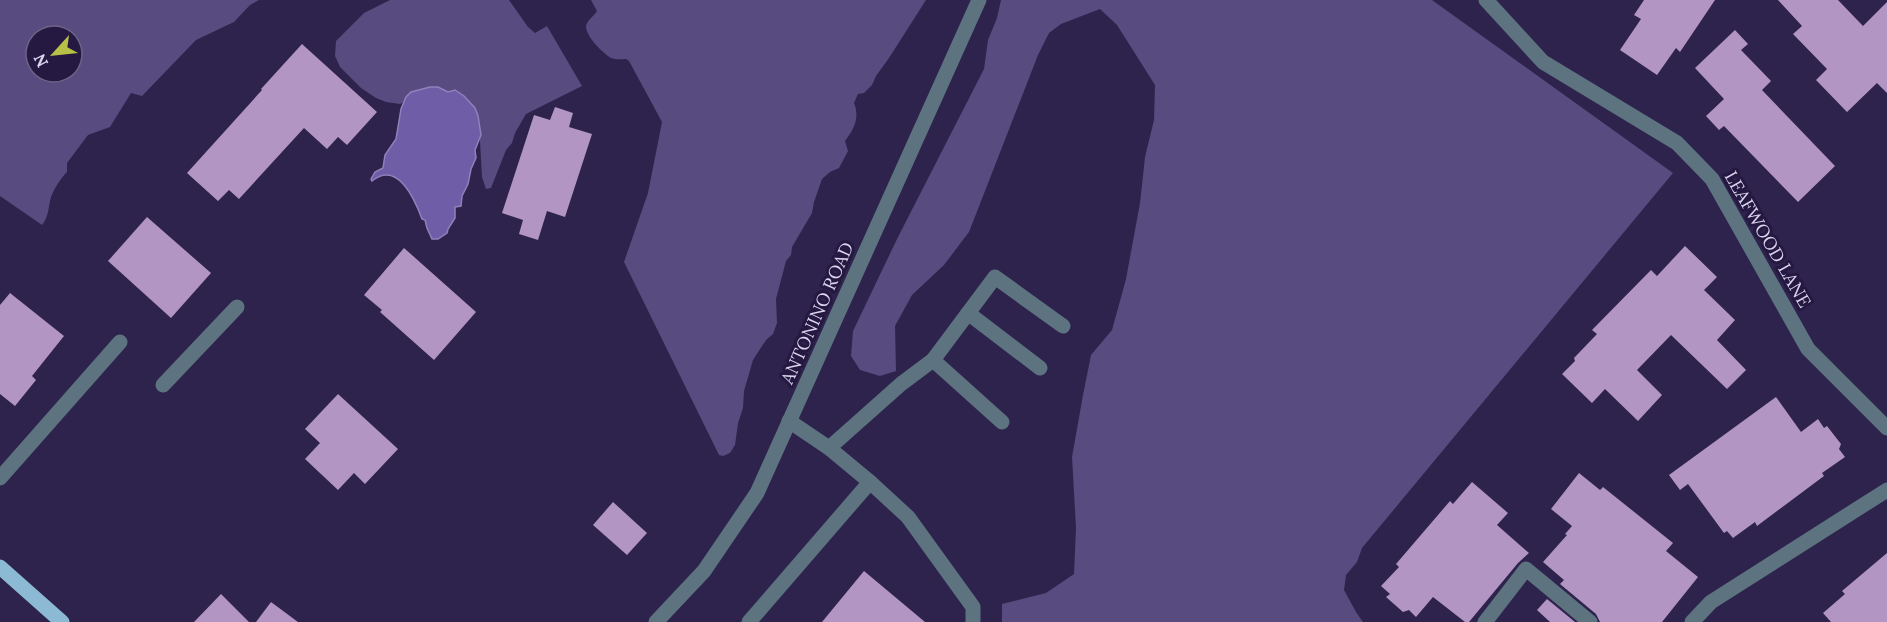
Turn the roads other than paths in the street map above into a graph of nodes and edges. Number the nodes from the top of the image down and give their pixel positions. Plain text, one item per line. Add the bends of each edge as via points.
1 (980, 0) edge
2 (1486, 0) edge
3 (237, 307) dead end
4 (968, 313) junction
5 (1063, 326) dead end
6 (120, 342) dead end
7 (933, 360) junction
8 (1040, 368) dead end
9 (163, 385) dead end
10 (789, 421) junction
11 (1002, 422) dead end
12 (1887, 428) edge
13 (829, 448) junction
14 (0, 478) edge
15 (870, 482) junction
16 (1887, 490) edge
17 (0, 567) edge
18 (62, 622) edge
19 (656, 622) edge
20 (749, 622) edge
21 (973, 622) edge
22 (1485, 622) edge
23 (1590, 622) edge
24 (1692, 622) edge

1 - 10 street, ANTONINO ROAD
2 - 12 street, LEAFWOOD LANE via 1543,62 1677,142 1712,179 1808,349
3 - 9 street
4 - 5 street via 995,277
4 - 7 street
4 - 8 street
6 - 14 street
7 - 11 street
7 - 13 street
10 - 13 street
10 - 19 street, ANTONINO ROAD via 757,493 704,571
13 - 15 street
15 - 20 street
15 - 21 street via 908,517 973,607
16 - 24 street via 1711,602
17 - 18 main road
22 - 23 street via 1526,569

